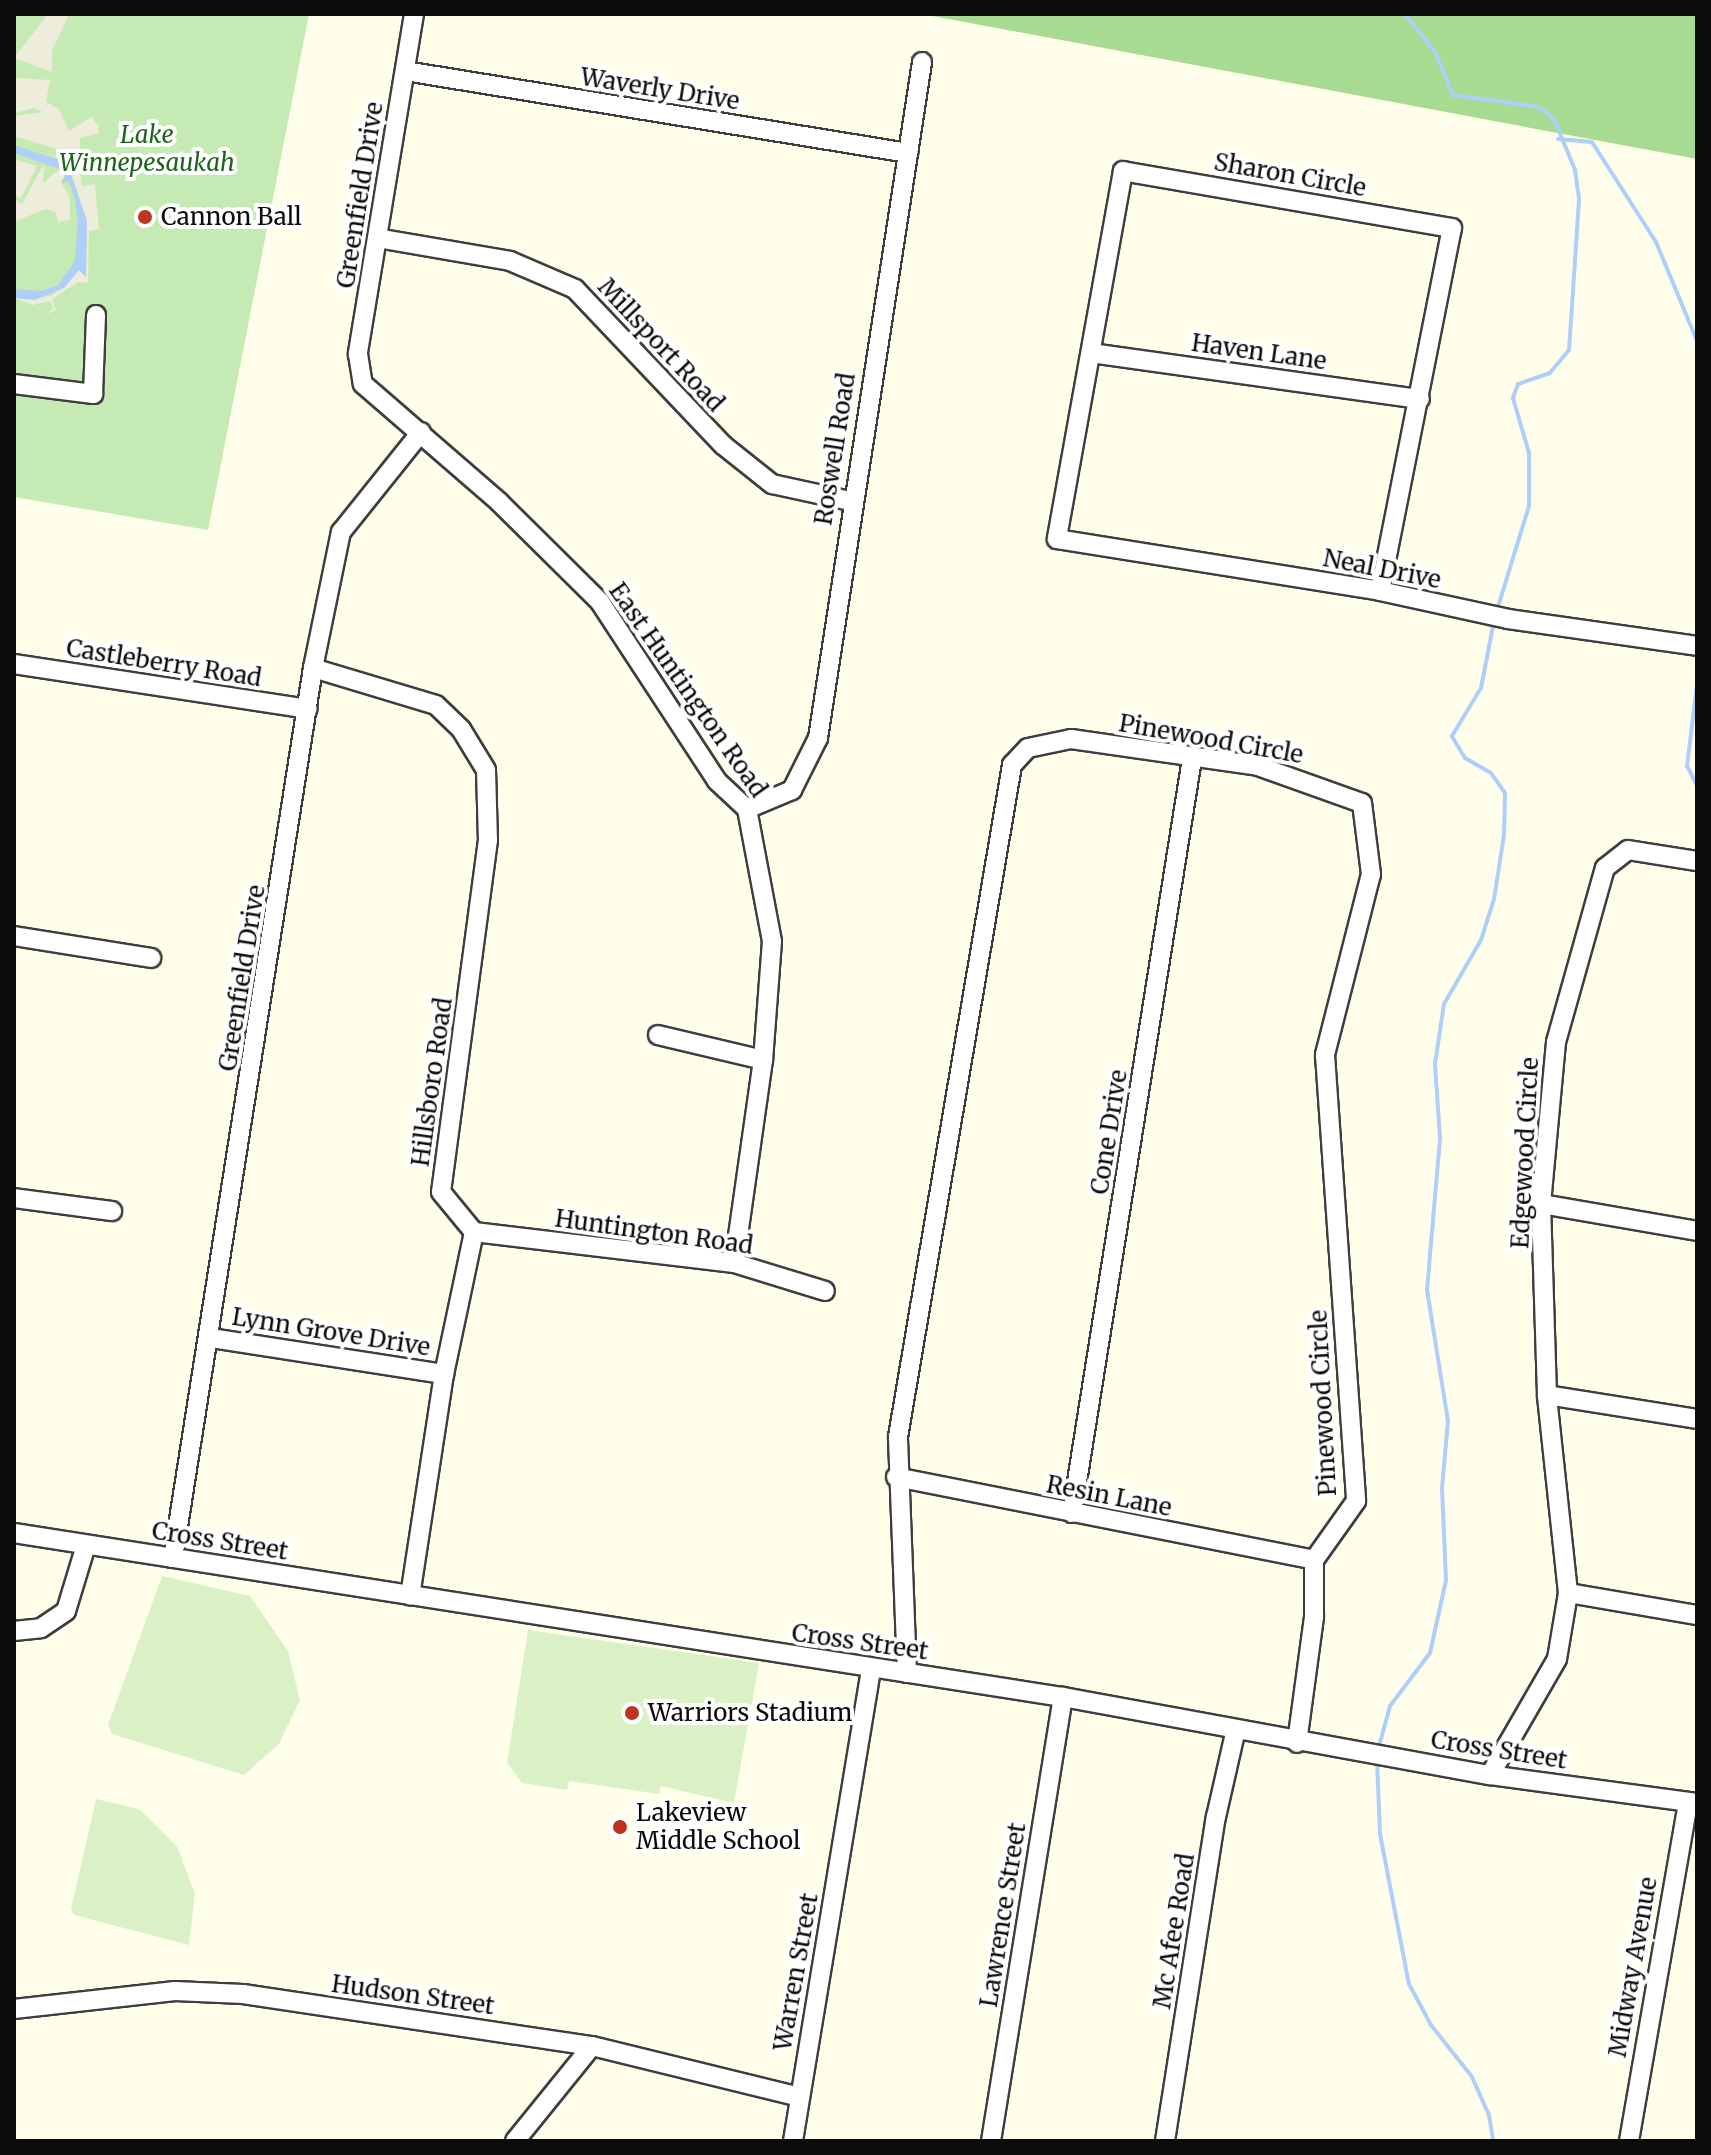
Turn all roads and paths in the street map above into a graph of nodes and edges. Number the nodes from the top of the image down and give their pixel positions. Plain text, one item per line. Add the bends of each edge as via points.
1 (414, 14) edge
2 (922, 62) dead end
3 (405, 71) junction
4 (908, 153) junction
5 (377, 238) junction
6 (96, 315) dead end
7 (1091, 353) junction
8 (14, 384) edge
9 (363, 384) joint
10 (1420, 399) junction
11 (421, 432) junction
12 (850, 501) junction
13 (1057, 539) joint
14 (1380, 591) junction
15 (1697, 646) edge
16 (14, 664) edge
17 (313, 668) junction
18 (308, 709) junction
19 (1192, 759) junction
20 (747, 809) junction
21 (1697, 861) edge
22 (14, 936) edge
23 (151, 958) dead end
24 (658, 1035) dead end
25 (763, 1060) junction
26 (14, 1198) edge
27 (1541, 1204) junction
28 (112, 1211) dead end
29 (1697, 1231) edge
30 (474, 1232) junction
31 (734, 1263) junction
32 (825, 1291) dead end
33 (211, 1338) junction
34 (444, 1374) junction
35 (1547, 1395) junction
36 (1697, 1419) edge
37 (896, 1477) junction
38 (1072, 1513) junction
39 (14, 1533) edge
40 (86, 1545) junction
41 (173, 1558) junction
42 (1314, 1560) junction
43 (1568, 1593) junction
44 (410, 1595) junction
45 (1697, 1615) edge
46 (14, 1631) edge
47 (871, 1669) junction
48 (907, 1673) junction
49 (1063, 1697) junction
50 (1236, 1729) junction
51 (1297, 1743) junction
52 (1490, 1775) junction
53 (1692, 1802) edge
54 (14, 2009) edge
55 (592, 2046) junction
56 (799, 2097) junction
57 (515, 2141) edge
58 (793, 2141) edge
59 (991, 2141) edge
60 (1165, 2141) edge
61 (1629, 2141) edge

1 - 3 street, Greenfield Drive
2 - 4 street, Roswell Road
3 - 4 street, Waverly Drive
3 - 5 street, Greenfield Drive
4 - 12 street, Roswell Road
5 - 9 street, Greenfield Drive via 358,354
5 - 12 street, Millsport Road via 510,261 575,289 723,445 772,484
6 - 8 street via 93,394
7 - 10 street, Haven Lane
7 - 10 street, Sharon Circle via 1123,171 1452,228
7 - 13 street, Sharon Circle
9 - 11 street, East Huntington Road
10 - 14 street, Sharon Circle
11 - 17 street, Greenfield Drive via 341,532
11 - 20 street, East Huntington Road via 600,602 717,781
12 - 20 street, Roswell Road via 818,738 792,790
13 - 14 street, Neal Drive
14 - 15 street, Neal Drive via 1508,619
16 - 18 street, Castleberry Road
17 - 18 street, Greenfield Drive
17 - 30 street, Hillsboro Road via 436,705 461,729 486,770 488,840 441,1192
18 - 33 street, Greenfield Drive
19 - 37 street, Pinewood Circle via 1071,739 1028,748 1012,765 898,1437
19 - 38 street, Cone Drive
19 - 42 street, Pinewood Circle via 1258,766 1362,803 1371,874 1325,1055 1356,1501
20 - 25 street, East Huntington Road via 772,941
21 - 27 street, Edgewood Circle via 1628,850 1605,868 1556,1042
22 - 23 street
24 - 25 street
25 - 31 street, East Huntington Road
26 - 28 street
27 - 29 street
27 - 35 street, Edgewood Circle
30 - 31 street, Huntington Road
30 - 34 street
31 - 32 street, Huntington Road
33 - 34 street, Lynn Grove Drive
33 - 41 street, Greenfield Drive
34 - 44 street
35 - 36 street
35 - 43 street, Edgewood Circle
37 - 38 street, Resin Lane
37 - 48 street, Pinewood Circle
38 - 42 street, Resin Lane
39 - 40 street, Cross Street
40 - 41 street, Cross Street
40 - 46 street via 66,1611 41,1628
41 - 44 street, Cross Street
42 - 51 street via 1314,1617
43 - 45 street
43 - 52 street, Edgewood Circle via 1557,1659
44 - 47 street, Cross Street
47 - 48 street, Cross Street
47 - 56 street, Warren Street
48 - 49 street, Cross Street
49 - 50 street, Cross Street
49 - 59 street, Lawrence Street
50 - 51 street, Cross Street
50 - 60 street, Mc Afee Road via 1216,1817
51 - 52 street, Cross Street
52 - 53 street, Cross Street
53 - 61 street, Midway Avenue
54 - 55 street, Hudson Street via 175,1991 243,1994
55 - 56 street, Hudson Street
55 - 57 street
56 - 58 street, Warren Street

